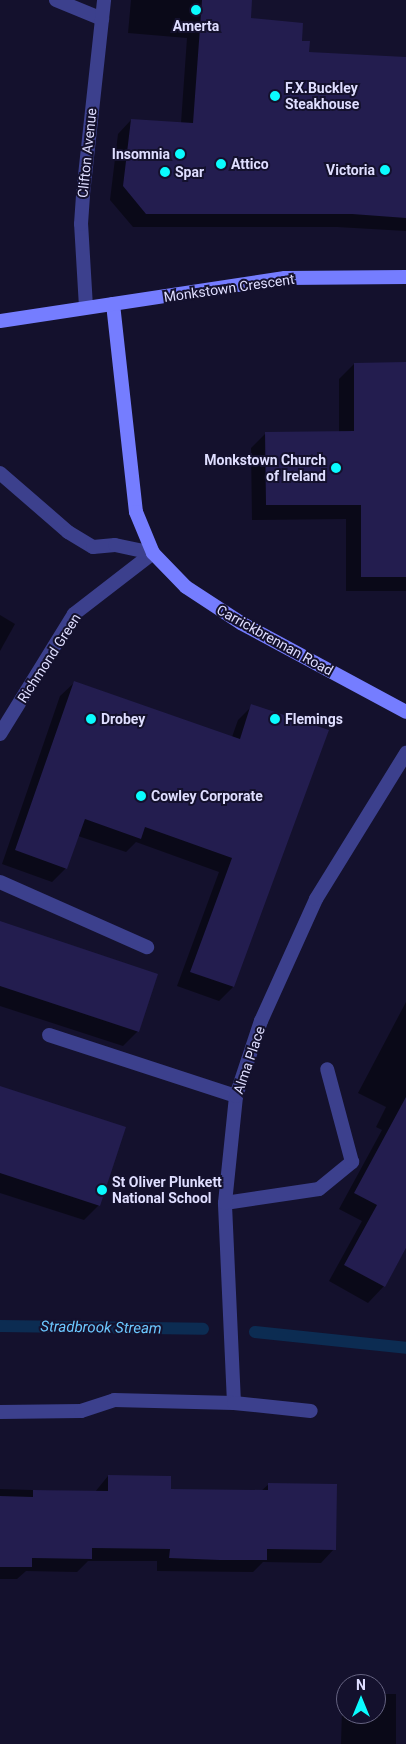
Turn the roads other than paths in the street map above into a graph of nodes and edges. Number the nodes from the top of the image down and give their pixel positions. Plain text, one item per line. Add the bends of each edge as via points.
1 (56, 0) edge
2 (104, 0) edge
3 (102, 18) junction
4 (406, 277) edge
5 (113, 304) junction
6 (86, 307) junction
7 (0, 321) edge
8 (0, 472) edge
9 (153, 553) junction
10 (406, 712) edge
11 (0, 734) edge
12 (406, 753) edge
13 (0, 882) edge
14 (147, 947) dead end
15 (48, 1035) dead end
16 (327, 1069) dead end
17 (236, 1096) junction
18 (225, 1203) junction
19 (234, 1403) junction
20 (311, 1410) dead end
21 (0, 1412) edge

1 - 3 street
2 - 3 street, Clifton Avenue
3 - 6 street, Clifton Avenue via 82,204
4 - 5 main road, Monkstown Crescent via 285,278
5 - 6 main road, Monkstown Crescent
5 - 9 main road, Carrickbrennan Road via 136,512
6 - 7 main road, Monkstown Crescent
8 - 9 street via 68,532 93,547 115,545
9 - 10 main road, Carrickbrennan Road via 186,587 240,623
9 - 11 street, Richmond Green via 74,614
12 - 17 street, Alma Place via 316,899 261,1022
13 - 14 street
15 - 17 street
16 - 18 street via 352,1162 320,1189
17 - 18 street, Alma Place
18 - 19 street, Alma Place
19 - 20 street
19 - 21 street via 114,1400 81,1410

